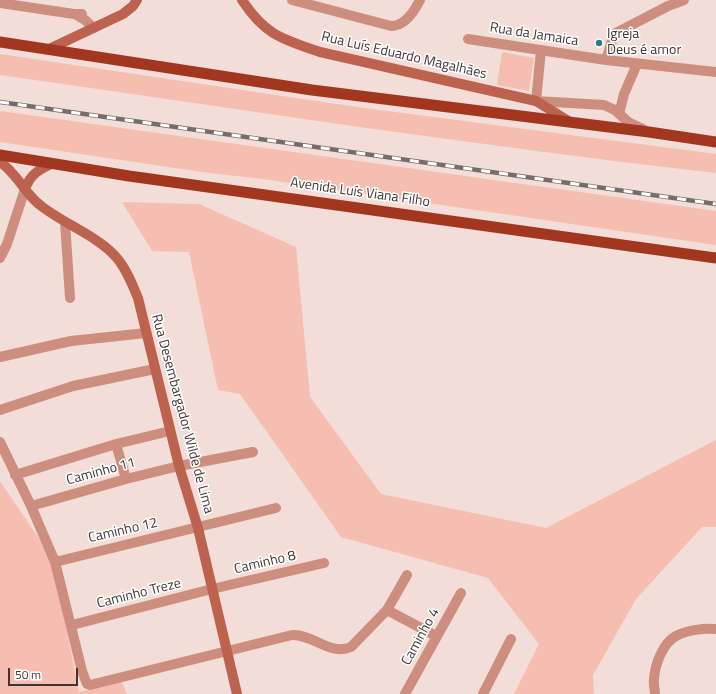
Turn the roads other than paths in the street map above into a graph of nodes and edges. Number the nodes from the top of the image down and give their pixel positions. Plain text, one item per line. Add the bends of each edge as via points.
1 (137, 0) edge
2 (242, 0) edge
3 (292, 0) edge
4 (420, 0) edge
5 (684, 0) edge
6 (0, 3) edge
7 (94, 28) junction
8 (468, 39) dead end
9 (0, 42) edge
10 (49, 49) junction
11 (541, 50) junction
12 (606, 60) junction
13 (638, 64) junction
14 (716, 72) edge
15 (536, 100) junction
16 (620, 114) junction
17 (571, 122) junction
18 (649, 132) junction
19 (716, 142) edge
20 (0, 155) edge
21 (0, 162) edge
22 (51, 164) junction
23 (25, 189) junction
24 (65, 222) junction
25 (0, 258) edge
26 (716, 258) edge
27 (70, 298) dead end
28 (146, 333) junction
29 (0, 356) edge
30 (155, 369) junction
31 (0, 410) edge
32 (170, 431) junction
33 (0, 442) edge
34 (116, 444) junction
35 (253, 452) dead end
36 (179, 466) junction
37 (15, 475) junction
38 (126, 479) junction
39 (31, 506) junction
40 (276, 508) dead end
41 (198, 528) junction
42 (55, 562) junction
43 (324, 563) dead end
44 (407, 575) dead end
45 (212, 589) junction
46 (461, 593) dead end
47 (388, 610) junction
48 (72, 625) junction
49 (716, 629) edge
50 (436, 636) junction
51 (511, 639) dead end
52 (227, 651) junction
53 (237, 694) edge
54 (405, 694) edge
55 (483, 694) edge
56 (655, 694) edge

1 - 7 main road via 123,14
2 - 15 main road, Rua Luís Eduardo Magalhães via 266,28 288,41 320,52
3 - 4 street via 399,26
5 - 12 street via 614,34
6 - 7 street via 78,14
7 - 10 main road
8 - 11 street, Rua da Jamaica
9 - 10 highway
10 - 17 highway via 312,90
11 - 12 street, Rua da Jamaica
11 - 15 street
12 - 13 street, Rua da Jamaica
13 - 14 street, Rua da Jamaica
13 - 16 street via 624,94
15 - 16 street via 604,105
15 - 17 main road, Rua Luís Eduardo Magalhães
16 - 18 street via 628,122
17 - 18 highway
18 - 19 highway
20 - 22 highway, Avenida Luís Viana Filho
21 - 23 main road, Rua Desembargador Wilde de Lima via 12,172
22 - 23 main road via 32,176
22 - 26 highway, Avenida Luís Viana Filho
23 - 24 main road, Rua Desembargador Wilde de Lima via 40,206
23 - 25 street
24 - 27 street
24 - 28 main road, Rua Desembargador Wilde de Lima via 116,257 138,298
28 - 29 street via 71,341
28 - 30 main road, Rua Desembargador Wilde de Lima
30 - 31 street via 73,386
30 - 32 main road, Rua Desembargador Wilde de Lima
32 - 34 street
32 - 36 main road, Rua Desembargador Wilde de Lima
33 - 37 street
34 - 37 street
34 - 38 street
35 - 36 street, Caminho 11
36 - 38 street, Caminho 11
36 - 41 main road, Rua Desembargador Wilde de Lima
37 - 39 street
38 - 39 street, Caminho 11
39 - 42 street
40 - 41 street, Caminho 12
41 - 42 street, Caminho 12
41 - 45 main road, Rua Desembargador Wilde de Lima
42 - 48 street
43 - 45 street, Caminho 8
44 - 47 street
45 - 48 street, Caminho Treze
45 - 52 main road, Rua Desembargador Wilde de Lima
46 - 50 street, Caminho 4
47 - 50 street
47 - 52 street via 344,650 335,650 305,636 292,635
48 - 52 street via 82,671 90,686
49 - 56 street via 684,633 675,636 666,645 654,679
50 - 54 street, Caminho 4
51 - 55 street
52 - 53 main road, Rua Desembargador Wilde de Lima

